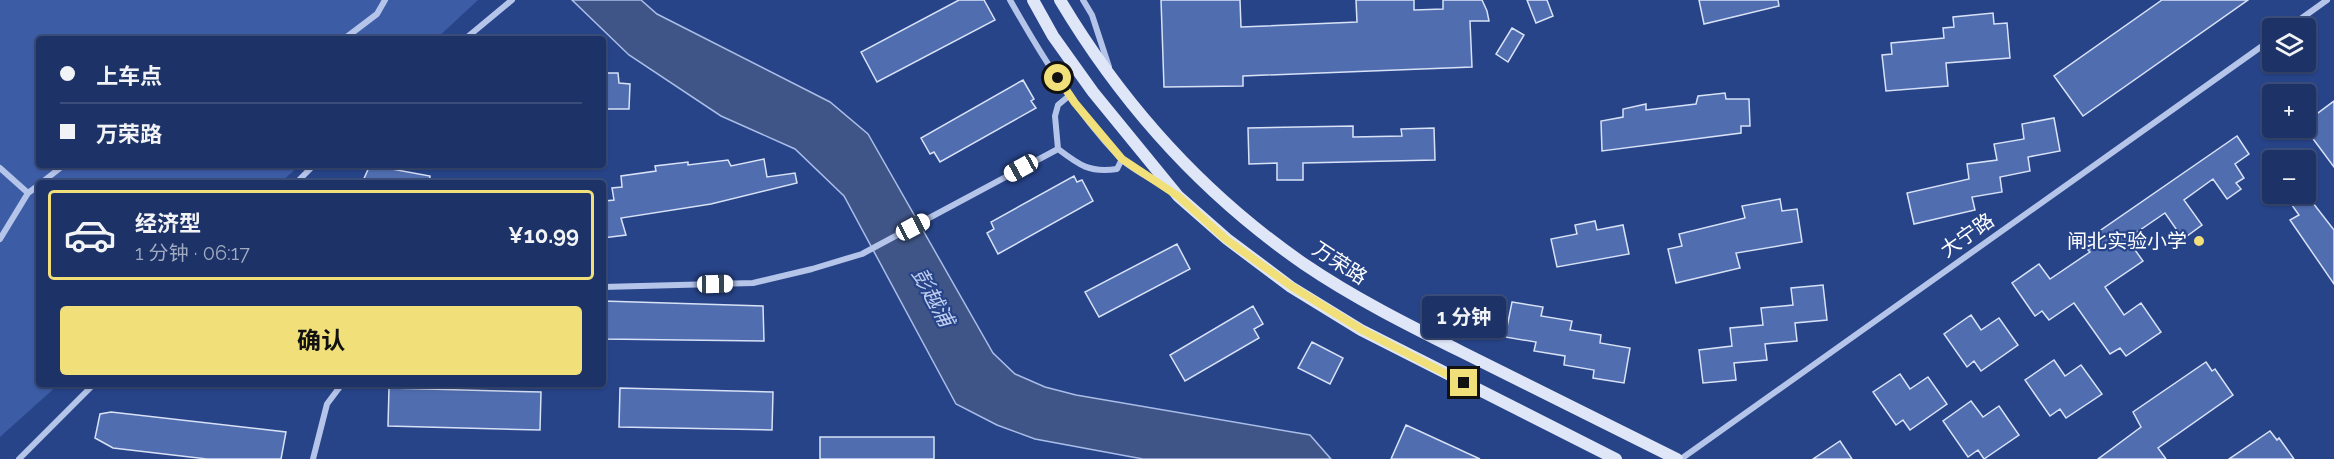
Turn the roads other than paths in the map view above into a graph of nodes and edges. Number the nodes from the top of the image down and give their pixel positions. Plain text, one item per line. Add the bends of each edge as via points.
1 (385, 0) edge
2 (512, 0) edge
3 (1010, 0) edge
4 (1033, 0) edge
5 (1060, 0) edge
6 (1083, 0) edge
7 (2327, 0) edge
8 (2302, 18) edge
9 (348, 36) edge
10 (469, 36) edge
11 (2262, 46) edge
12 (1113, 79) junction
13 (1070, 95) junction
14 (1058, 148) junction
15 (1122, 159) junction
16 (0, 168) edge
17 (60, 168) edge
18 (311, 168) edge
19 (45, 180) edge
20 (299, 180) edge
21 (36, 187) edge
22 (28, 193) junction
23 (1178, 196) junction
24 (0, 239) edge
25 (606, 287) edge
26 (91, 387) edge
27 (340, 387) edge
28 (19, 459) edge
29 (314, 459) edge
30 (1616, 459) edge
31 (1679, 459) edge

1 - 9 street via 377,14
2 - 10 street
3 - 13 street
4 - 23 main road via 1093,92
5 - 12 main road, 万荣路
6 - 12 street via 1092,15
7 - 8 street
11 - 31 street, 大宁路
12 - 31 main road, 万荣路 via 1196,175 1244,219 1304,264 1374,308
13 - 14 street via 1058,105 1055,116
13 - 15 street
14 - 15 street via 1080,166 1100,172 1117,169
14 - 25 street via 862,254 753,283
15 - 23 street
16 - 22 street
17 - 19 street
18 - 20 street
21 - 22 street
22 - 24 street
23 - 30 main road via 1227,240 1362,330
26 - 28 street
27 - 29 street via 327,404

